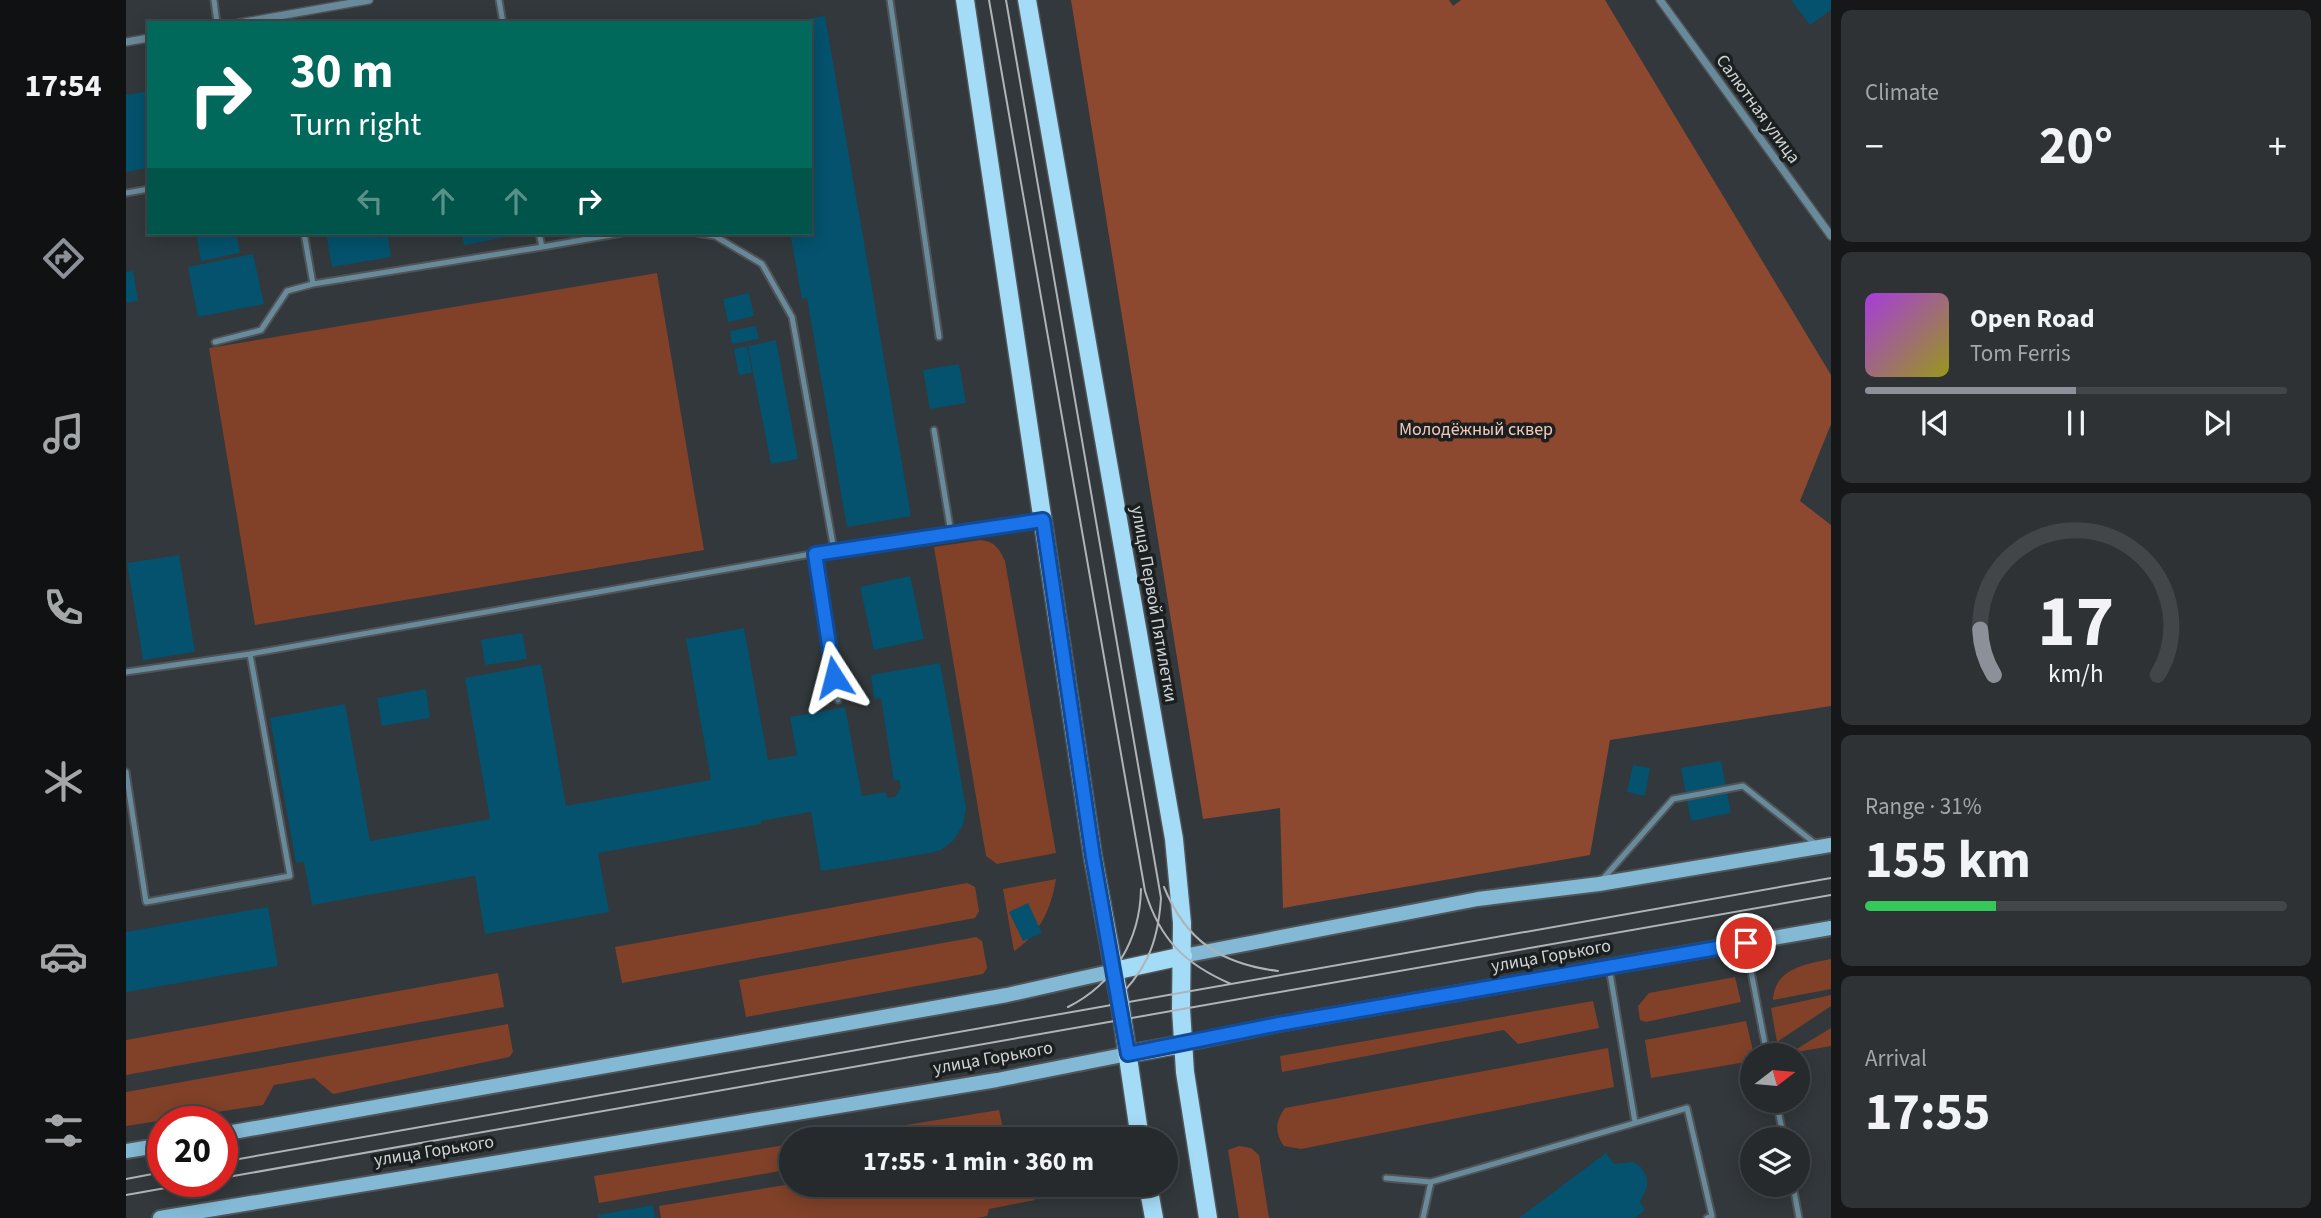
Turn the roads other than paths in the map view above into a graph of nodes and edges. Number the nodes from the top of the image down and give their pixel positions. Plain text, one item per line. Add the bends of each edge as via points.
1 (214, 0) edge
2 (369, 0) edge
3 (499, 0) edge
4 (890, 0) edge
5 (965, 0) edge
6 (1027, 0) edge
7 (1660, 0) edge
8 (218, 21) edge
9 (250, 21) edge
10 (503, 21) edge
11 (147, 38) edge
12 (126, 42) edge
13 (147, 189) edge
14 (126, 193) edge
15 (304, 235) edge
16 (539, 235) edge
17 (611, 235) edge
18 (709, 235) edge
19 (1831, 236) edge
20 (542, 247) junction
21 (313, 284) junction
22 (939, 337) dead end
23 (215, 342) dead end
24 (934, 430) dead end
25 (1043, 520) junction
26 (951, 533) junction
27 (835, 550) junction
28 (815, 554) junction
29 (250, 654) junction
30 (126, 672) edge
31 (838, 700) dead end
32 (126, 772) edge
33 (1825, 846) edge
34 (1599, 884) junction
35 (1831, 928) edge
36 (1746, 943) junction
37 (1184, 956) junction
38 (1609, 967) junction
39 (1114, 971) junction
40 (1765, 1043) edge
41 (1183, 1044) junction
42 (1128, 1054) junction
43 (1634, 1122) junction
44 (1138, 1127) edge
45 (238, 1131) edge
46 (147, 1148) edge
47 (126, 1151) edge
48 (1386, 1178) dead end
49 (1431, 1182) junction
50 (1150, 1197) edge
51 (1795, 1197) edge
52 (160, 1218) edge
53 (1154, 1218) edge
54 (1208, 1218) edge
55 (1423, 1218) edge
56 (1707, 1218) edge
57 (1799, 1218) edge

1 - 8 lane
2 - 9 street
3 - 10 lane
4 - 22 lane
5 - 25 main road
6 - 37 main road, улица Первой Пятилетки via 1174,839
7 - 19 street, Салютная улица
11 - 12 street
13 - 14 lane
15 - 21 lane
16 - 20 lane
17 - 20 lane
18 - 27 lane via 762,264 792,317
20 - 21 lane
21 - 23 lane via 287,292 261,330
24 - 26 lane
25 - 26 lane
25 - 39 main road
26 - 27 lane
27 - 28 lane
28 - 29 lane
28 - 31 lane
29 - 30 lane
29 - 32 lane via 290,876 146,902
33 - 34 main road
33 - 34 lane via 1743,786 1673,799
34 - 37 main road via 1479,899
35 - 36 main road, улица Горького
36 - 38 main road, улица Горького
36 - 40 lane
37 - 39 main road
37 - 41 main road, улица Первой Пятилетки
38 - 41 main road, улица Горького
38 - 43 lane
39 - 42 main road
39 - 45 main road via 1007,995
41 - 42 main road, улица Горького
41 - 54 main road, улица Первой Пятилетки
42 - 44 main road
42 - 52 main road, улица Горького via 997,1080
43 - 49 lane
43 - 56 lane via 1687,1108 1712,1216
46 - 47 main road
48 - 49 lane
49 - 55 lane
50 - 53 main road
51 - 57 lane

